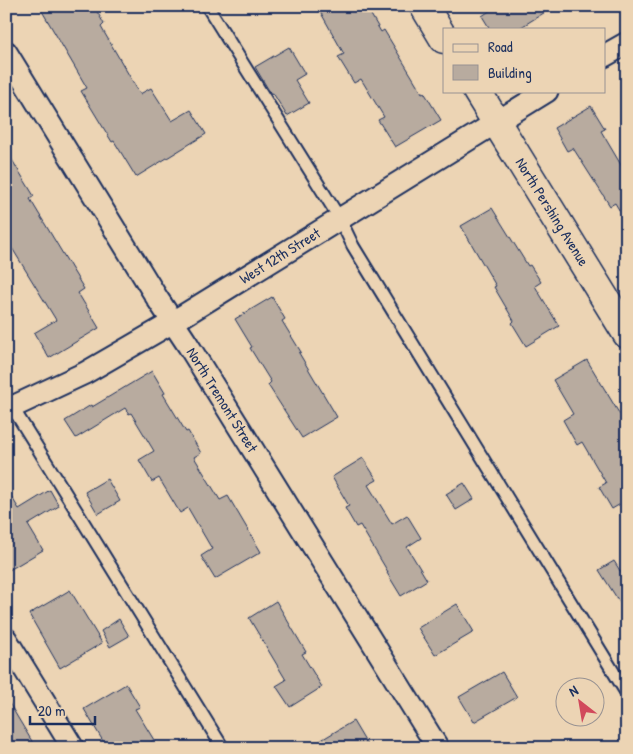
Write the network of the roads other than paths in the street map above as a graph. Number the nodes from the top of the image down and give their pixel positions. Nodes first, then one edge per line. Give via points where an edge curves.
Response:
1 (207, 6) edge
2 (424, 6) edge
3 (443, 36) edge
4 (627, 42) edge
5 (6, 52) edge
6 (606, 55) edge
7 (478, 92) edge
8 (545, 92) edge
9 (496, 122) junction
10 (340, 219) junction
11 (173, 322) junction
12 (627, 334) edge
13 (8, 405) edge
14 (6, 639) edge
15 (627, 694) edge
16 (73, 748) edge
17 (223, 748) edge
18 (438, 748) edge

1 - 10 lane
2 - 3 street
4 - 6 street
5 - 11 street, North Tremont Street
7 - 9 street, North Pershing Avenue
8 - 9 street, West 12th Street
9 - 10 street, West 12th Street
9 - 12 street, North Pershing Avenue
10 - 11 street, West 12th Street
10 - 15 lane via 353,246
11 - 13 street, West 12th Street via 85,374
11 - 18 street, North Tremont Street
13 - 17 lane
14 - 16 street

